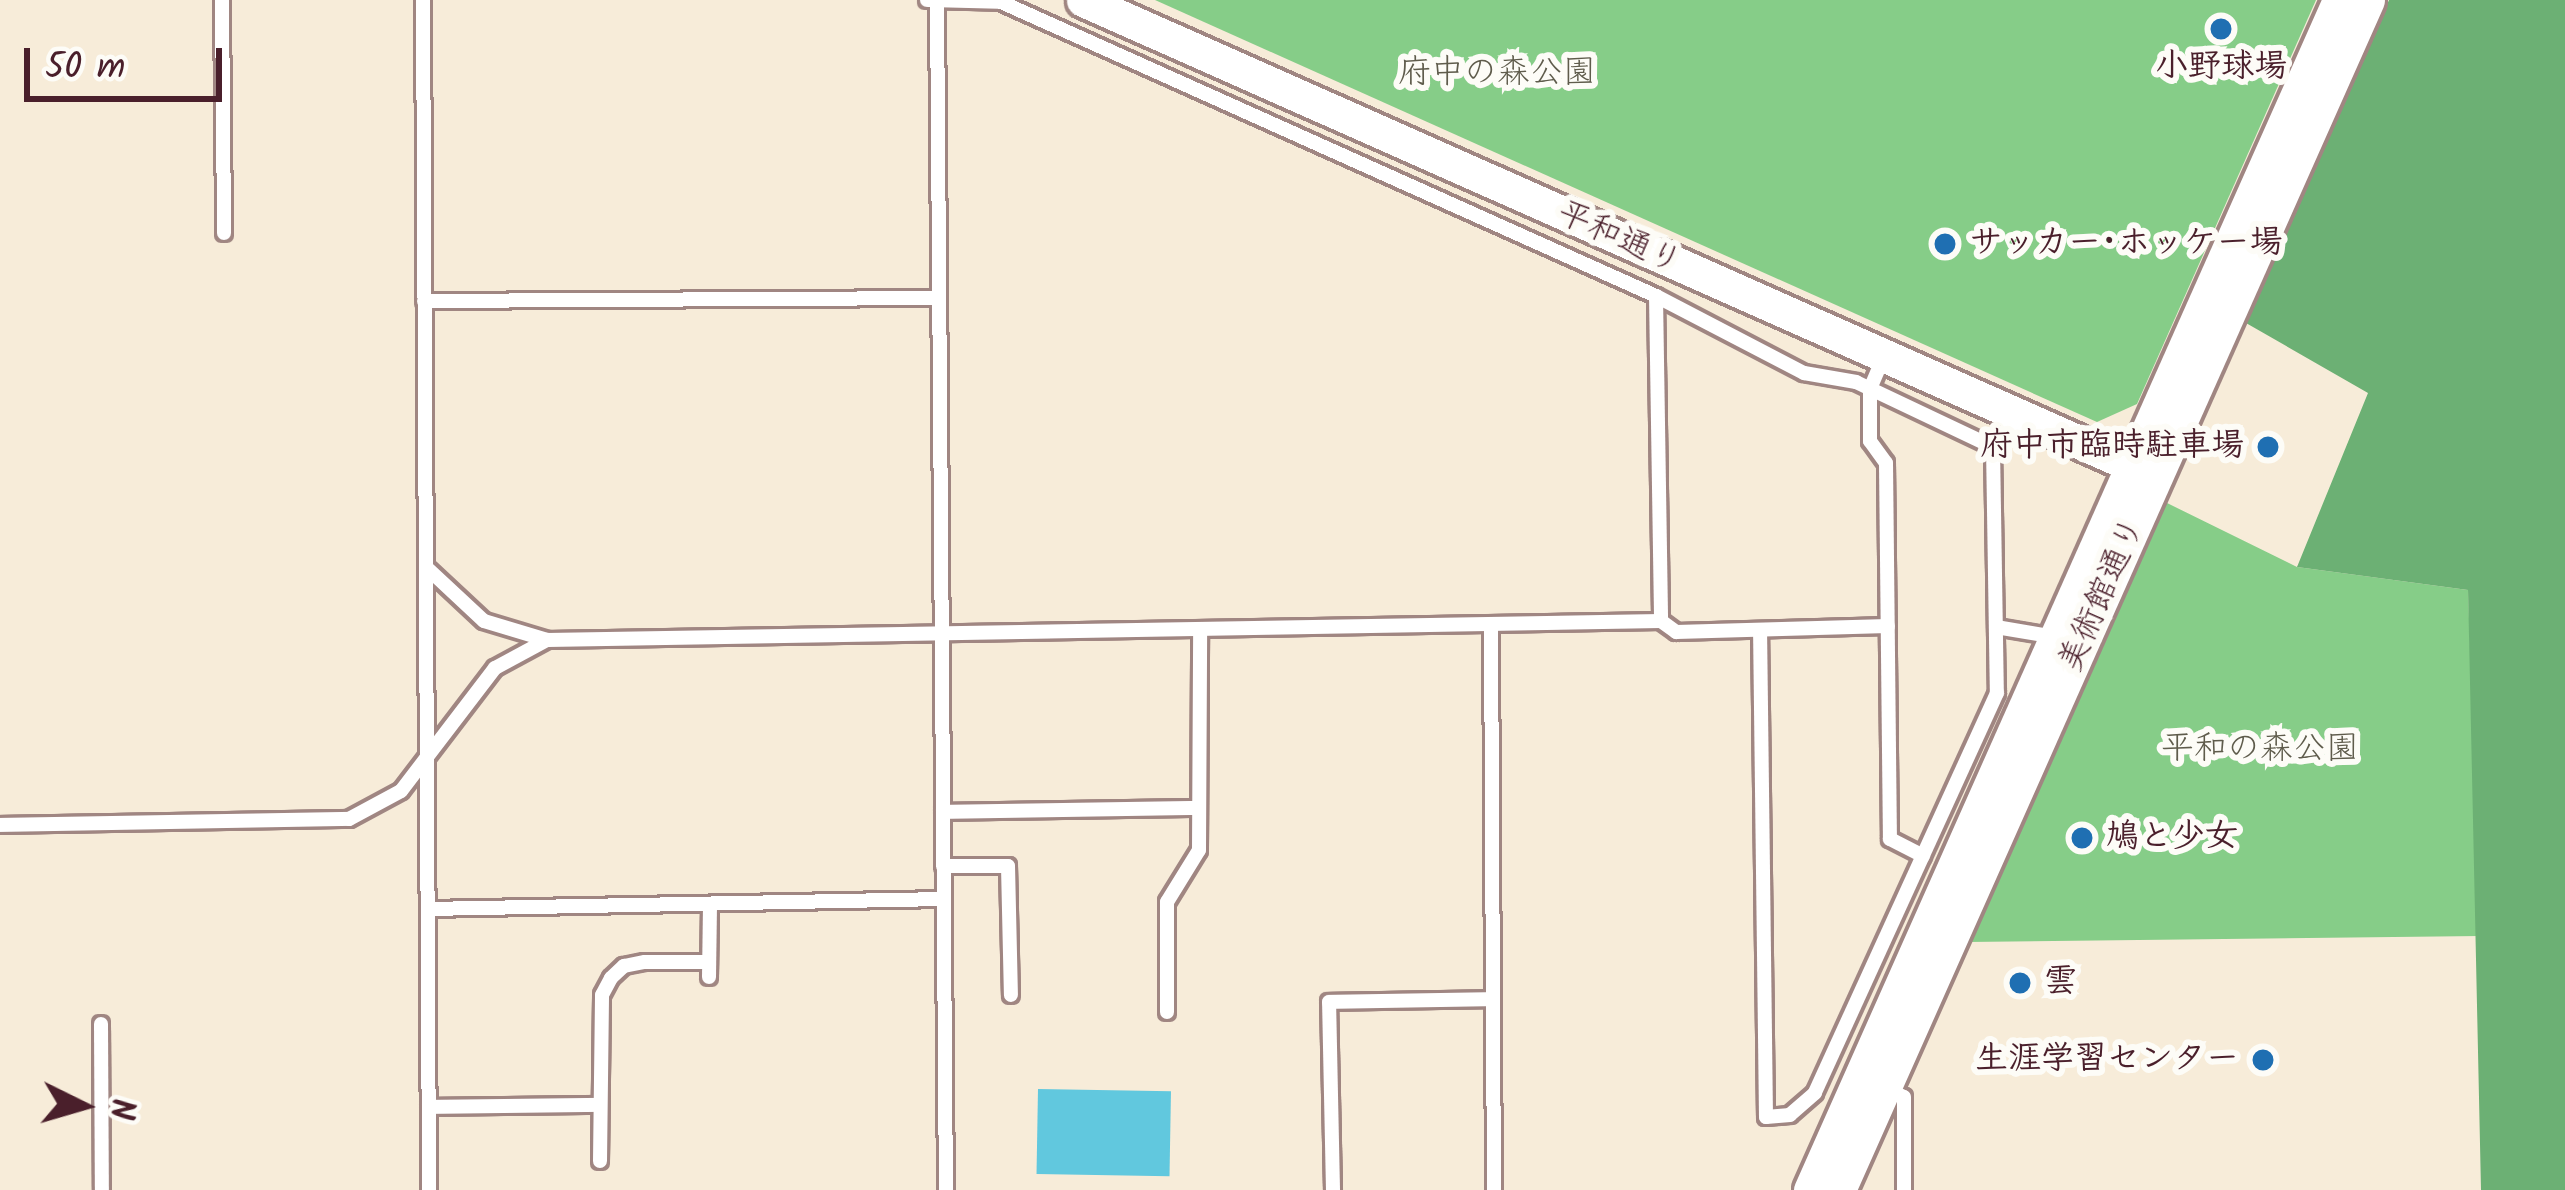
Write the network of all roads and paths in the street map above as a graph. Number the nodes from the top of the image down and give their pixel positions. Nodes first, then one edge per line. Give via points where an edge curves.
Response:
1 (222, 0) edge
2 (423, 0) edge
3 (1083, 0) edge
4 (2339, 0) edge
5 (2368, 0) edge
6 (934, 1) edge
7 (224, 233) dead end
8 (1656, 296) junction
9 (939, 298) junction
10 (424, 301) junction
11 (1884, 356) junction
12 (1870, 389) junction
13 (2144, 471) junction
14 (426, 567) junction
15 (1661, 621) junction
16 (1491, 624) junction
17 (1888, 626) junction
18 (1996, 628) junction
19 (1200, 629) junction
20 (1760, 630) junction
21 (942, 633) junction
22 (2056, 637) junction
23 (547, 640) junction
24 (427, 755) junction
25 (1999, 796) junction
26 (1199, 808) junction
27 (944, 812) junction
28 (0, 825) edge
29 (1923, 856) junction
30 (944, 866) junction
31 (1938, 895) junction
32 (944, 898) junction
33 (710, 904) junction
34 (428, 909) junction
35 (1012, 995) dead end
36 (1493, 999) junction
37 (1167, 1012) dead end
38 (101, 1024) dead end
39 (1884, 1088) junction
40 (600, 1105) junction
41 (429, 1107) junction
42 (600, 1161) dead end
43 (1832, 1186) edge
44 (102, 1190) edge
45 (429, 1190) edge
46 (946, 1190) edge
47 (1333, 1190) edge
48 (1494, 1190) edge
49 (1904, 1190) edge

1 - 7 lane
2 - 10 lane
3 - 11 street, 平和通り
4 - 13 street, 美術館通り
5 - 13 street, 美術館通り
6 - 8 lane via 1001,2
6 - 9 lane
8 - 12 lane via 1804,373
8 - 15 lane
9 - 10 lane
9 - 21 lane
10 - 14 lane
11 - 12 lane
11 - 13 street, 平和通り
12 - 17 lane via 1870,441 1886,463
12 - 18 lane via 1993,447
13 - 22 street, 美術館通り
13 - 25 street, 美術館通り
14 - 23 lane via 484,621
14 - 24 lane
15 - 16 lane
15 - 20 lane via 1676,632
16 - 19 lane
16 - 36 lane
17 - 20 lane
17 - 29 lane via 1890,839
18 - 22 lane
18 - 29 lane via 1997,693
19 - 21 lane
19 - 26 lane
20 - 31 lane via 1766,1117 1790,1115 1815,1093
21 - 23 lane
21 - 27 lane
22 - 25 street, 美術館通り
23 - 24 lane via 495,668
24 - 28 lane via 401,791 349,819
24 - 34 lane
25 - 31 street, 美術館通り
26 - 27 lane
26 - 37 lane via 1199,850 1168,902
27 - 30 lane
29 - 31 lane
30 - 32 lane
30 - 35 lane via 1008,866
31 - 39 street, 美術館通り
31 - 43 street, 美術館通り
32 - 33 lane
32 - 46 lane
33 - 34 lane
33 - 40 lane via 709,970 645,962 611,978 602,995
34 - 41 lane
36 - 47 lane via 1329,1002
36 - 48 lane
38 - 44 lane
39 - 43 street, 美術館通り
39 - 49 lane via 1904,1097
40 - 41 lane
40 - 42 lane
41 - 45 lane

